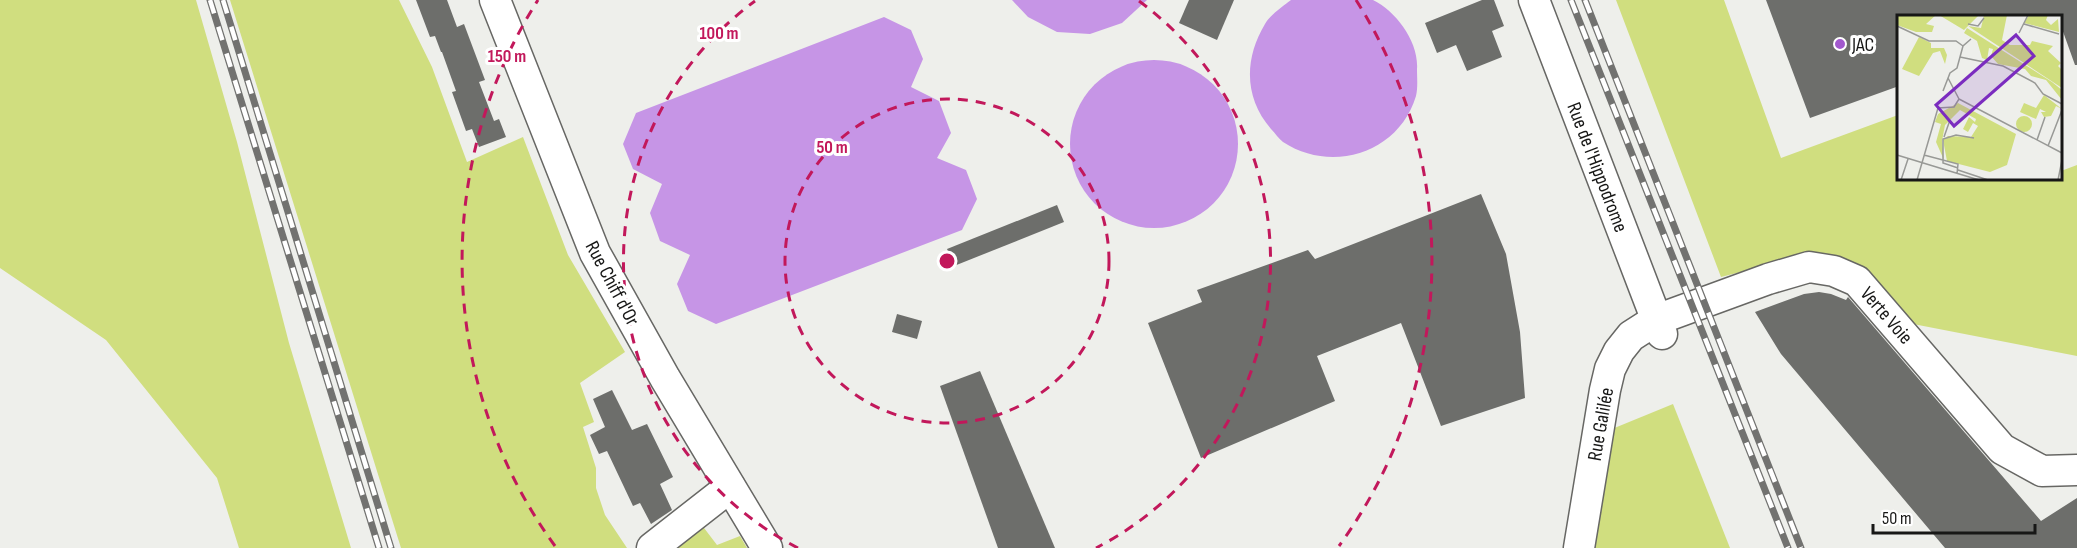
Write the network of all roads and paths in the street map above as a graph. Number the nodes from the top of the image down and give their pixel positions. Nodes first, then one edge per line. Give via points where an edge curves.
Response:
1 (495, 0) edge
2 (1534, 0) edge
3 (1659, 327) junction
4 (2077, 470) edge
5 (730, 487) junction
6 (652, 548) edge
7 (767, 548) edge
8 (1579, 548) edge

1 - 5 street, Rue Chiff d'Or via 594,253
2 - 3 street, Rue de l'Hippodrome
3 - 4 street, Verte Voie via 1768,279 1809,267 1834,272 1857,280 2002,449 2042,471
3 - 8 street, Rue Galilée via 1631,336 1610,369
5 - 6 street
5 - 7 street, Rue Chiff d'Or

